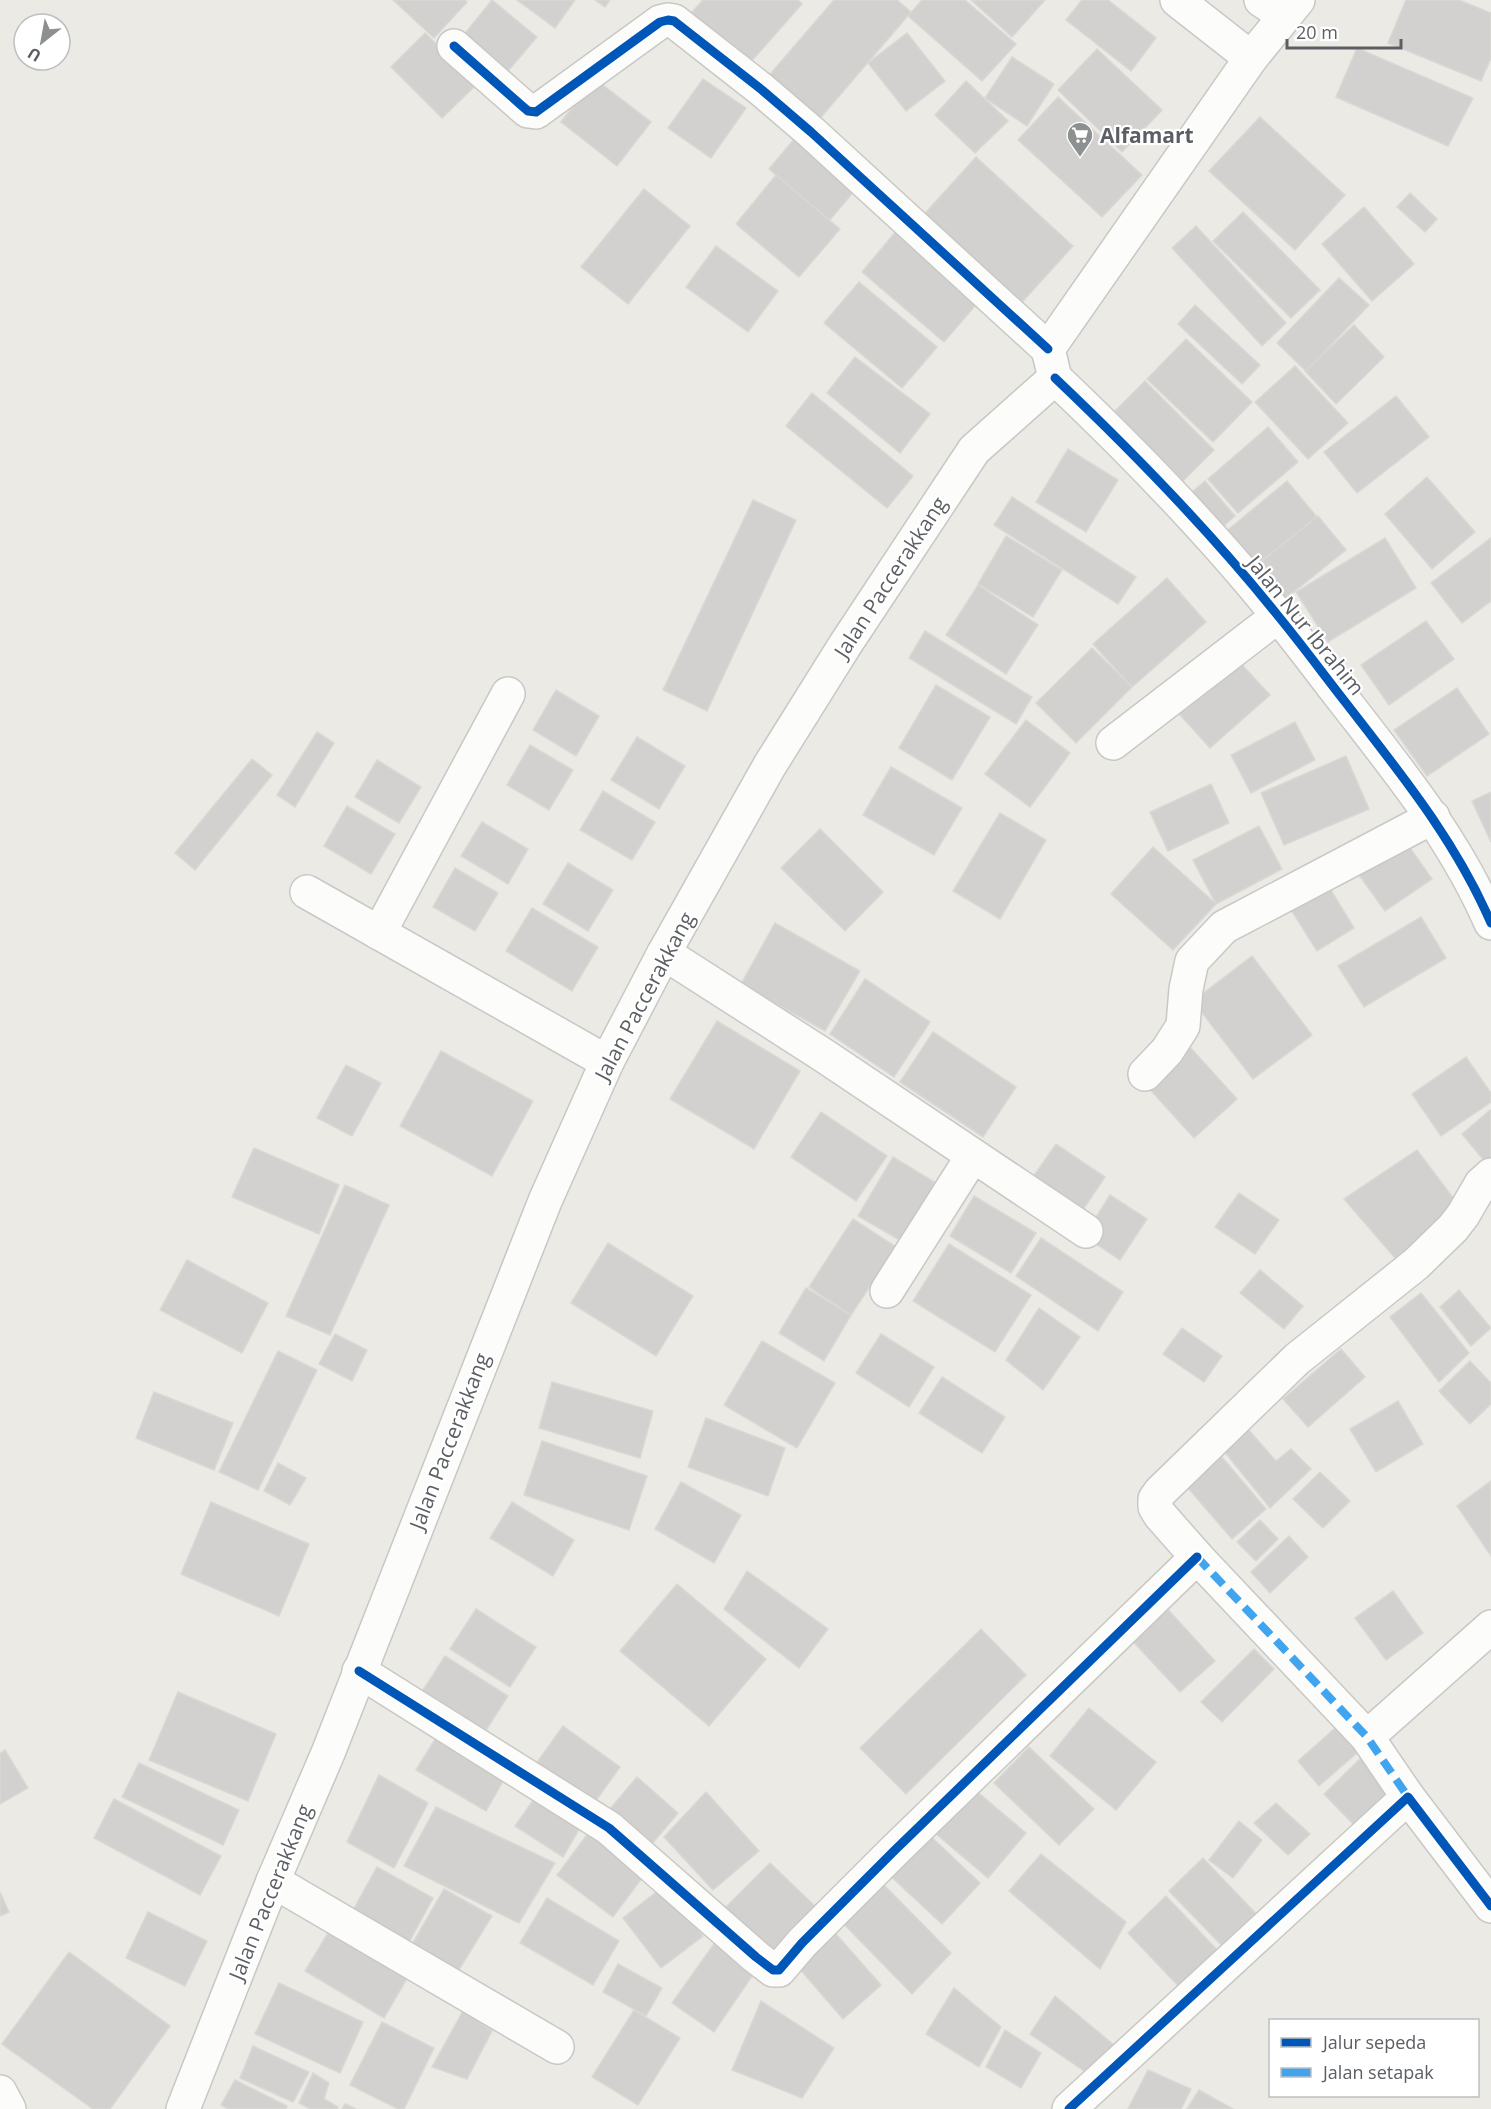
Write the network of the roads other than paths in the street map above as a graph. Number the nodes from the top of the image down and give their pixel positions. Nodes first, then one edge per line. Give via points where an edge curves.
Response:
1 (1177, 0) edge
2 (1281, 5) edge
3 (454, 46) dead end
4 (1251, 58) junction
5 (1052, 363) junction
6 (1278, 616) junction
7 (508, 694) dead end
8 (1113, 742) dead end
9 (1432, 817) junction
10 (307, 892) dead end
11 (1491, 923) edge
12 (379, 933) junction
13 (664, 953) junction
14 (607, 1062) junction
15 (1145, 1074) dead end
16 (972, 1157) junction
17 (1491, 1175) edge
18 (1086, 1231) dead end
19 (887, 1291) dead end
20 (1197, 1557) junction
21 (1491, 1627) edge
22 (359, 1671) junction
23 (1367, 1737) junction
24 (1408, 1797) junction
25 (273, 1881) junction
26 (1491, 1906) edge
27 (557, 2047) dead end
28 (0, 2092) edge
29 (9, 2109) edge
30 (183, 2109) edge
31 (1069, 2109) edge

1 - 4 street
2 - 4 street, Jalan Paccerakkang
3 - 5 street, Jalan Nur Ibrahim via 528,111 536,112 653,26 674,21 811,132
4 - 5 street, Jalan Paccerakkang
5 - 6 street, Jalan Nur Ibrahim
5 - 13 street, Jalan Paccerakkang via 974,450 844,645 770,765
6 - 8 street
6 - 9 street, Jalan Nur Ibrahim
7 - 12 street
9 - 11 street, Jalan Nur Ibrahim via 1466,870
9 - 15 street via 1224,927 1192,961 1183,1026
10 - 12 street
12 - 14 street
13 - 14 street, Jalan Paccerakkang
13 - 16 street
14 - 22 street, Jalan Paccerakkang via 544,1201
16 - 18 street
16 - 19 street
17 - 20 street via 1453,1228 1416,1264 1297,1359 1160,1491 1155,1507
20 - 22 street via 895,1850 779,1970 772,1970 756,1957 609,1828
20 - 23 street
21 - 23 street
22 - 25 street, Jalan Paccerakkang
23 - 24 street
24 - 26 street
24 - 31 street
25 - 27 street
25 - 30 street, Jalan Paccerakkang
28 - 29 street

